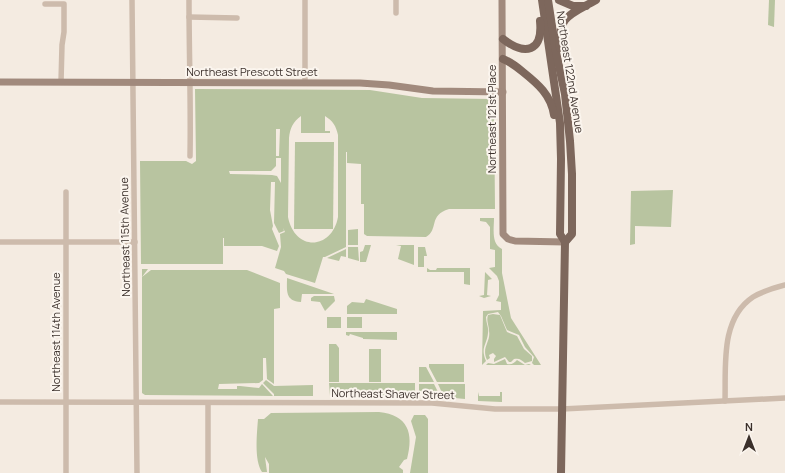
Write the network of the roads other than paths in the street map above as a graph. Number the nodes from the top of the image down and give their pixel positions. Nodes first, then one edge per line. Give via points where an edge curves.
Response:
1 (132, 0) edge
2 (189, 0) edge
3 (305, 0) edge
4 (396, 0) edge
5 (502, 0) edge
6 (559, 0) edge
7 (596, 0) edge
8 (544, 2) edge
9 (45, 4) dead end
10 (586, 6) junction
11 (396, 13) dead end
12 (189, 17) junction
13 (238, 18) dead end
14 (503, 39) junction
15 (503, 59) junction
16 (558, 60) junction
17 (0, 82) edge
18 (61, 82) junction
19 (134, 82) junction
20 (190, 83) junction
21 (305, 83) junction
22 (503, 92) junction
23 (190, 156) dead end
24 (561, 159) junction
25 (66, 192) dead end
26 (0, 242) edge
27 (66, 242) junction
28 (135, 242) junction
29 (565, 242) junction
30 (785, 285) edge
31 (785, 398) edge
32 (725, 400) junction
33 (0, 402) edge
34 (65, 403) junction
35 (137, 403) junction
36 (208, 403) junction
37 (562, 410) junction
38 (66, 473) edge
39 (137, 473) edge
40 (208, 473) edge
41 (561, 473) edge

1 - 19 street, Northeast 115th Avenue
2 - 12 street
3 - 21 street
4 - 11 street
5 - 14 street, Northeast 121st Place
6 - 10 main road via 573,6
7 - 10 main road
8 - 14 main road via 539,19 541,36 536,44 521,49 515,48
8 - 16 main road, Northeast 122nd Avenue
8 - 24 main road, Northeast 122nd Avenue via 558,110
9 - 18 street via 64,4
10 - 16 main road via 570,15 562,24
12 - 13 street
12 - 20 street
14 - 15 street, Northeast 121st Place
15 - 22 street, Northeast 121st Place
15 - 24 main road via 510,61 540,86 549,99
16 - 29 main road, Northeast 122nd Avenue via 568,117 572,174 572,234
17 - 18 street, Northeast Prescott Street
18 - 19 street, Northeast Prescott Street
19 - 20 street, Northeast Prescott Street
19 - 28 street, Northeast 115th Avenue
20 - 21 street, Northeast Prescott Street
20 - 23 street
21 - 22 street, Northeast Prescott Street via 375,83 432,91
22 - 29 street, Northeast 121st Place via 503,231 506,238 515,241
24 - 29 main road, Northeast 122nd Avenue via 560,234
25 - 27 street, Northeast 114th Avenue
26 - 27 street
27 - 28 street
27 - 34 street, Northeast 114th Avenue
28 - 35 street, Northeast 115th Avenue
29 - 37 main road, Northeast 122nd Avenue
30 - 32 street via 749,300 732,322 727,342
31 - 32 street, Northeast Shaver Street
32 - 37 street, Northeast Shaver Street
33 - 34 street, Northeast Shaver Street
34 - 35 street, Northeast Shaver Street
34 - 38 street, Northeast 114th Avenue
35 - 36 street, Northeast Shaver Street
35 - 39 street, Northeast 115th Avenue
36 - 37 street, Northeast Shaver Street via 432,403 495,410
36 - 40 street
37 - 41 main road, Northeast 122nd Avenue

